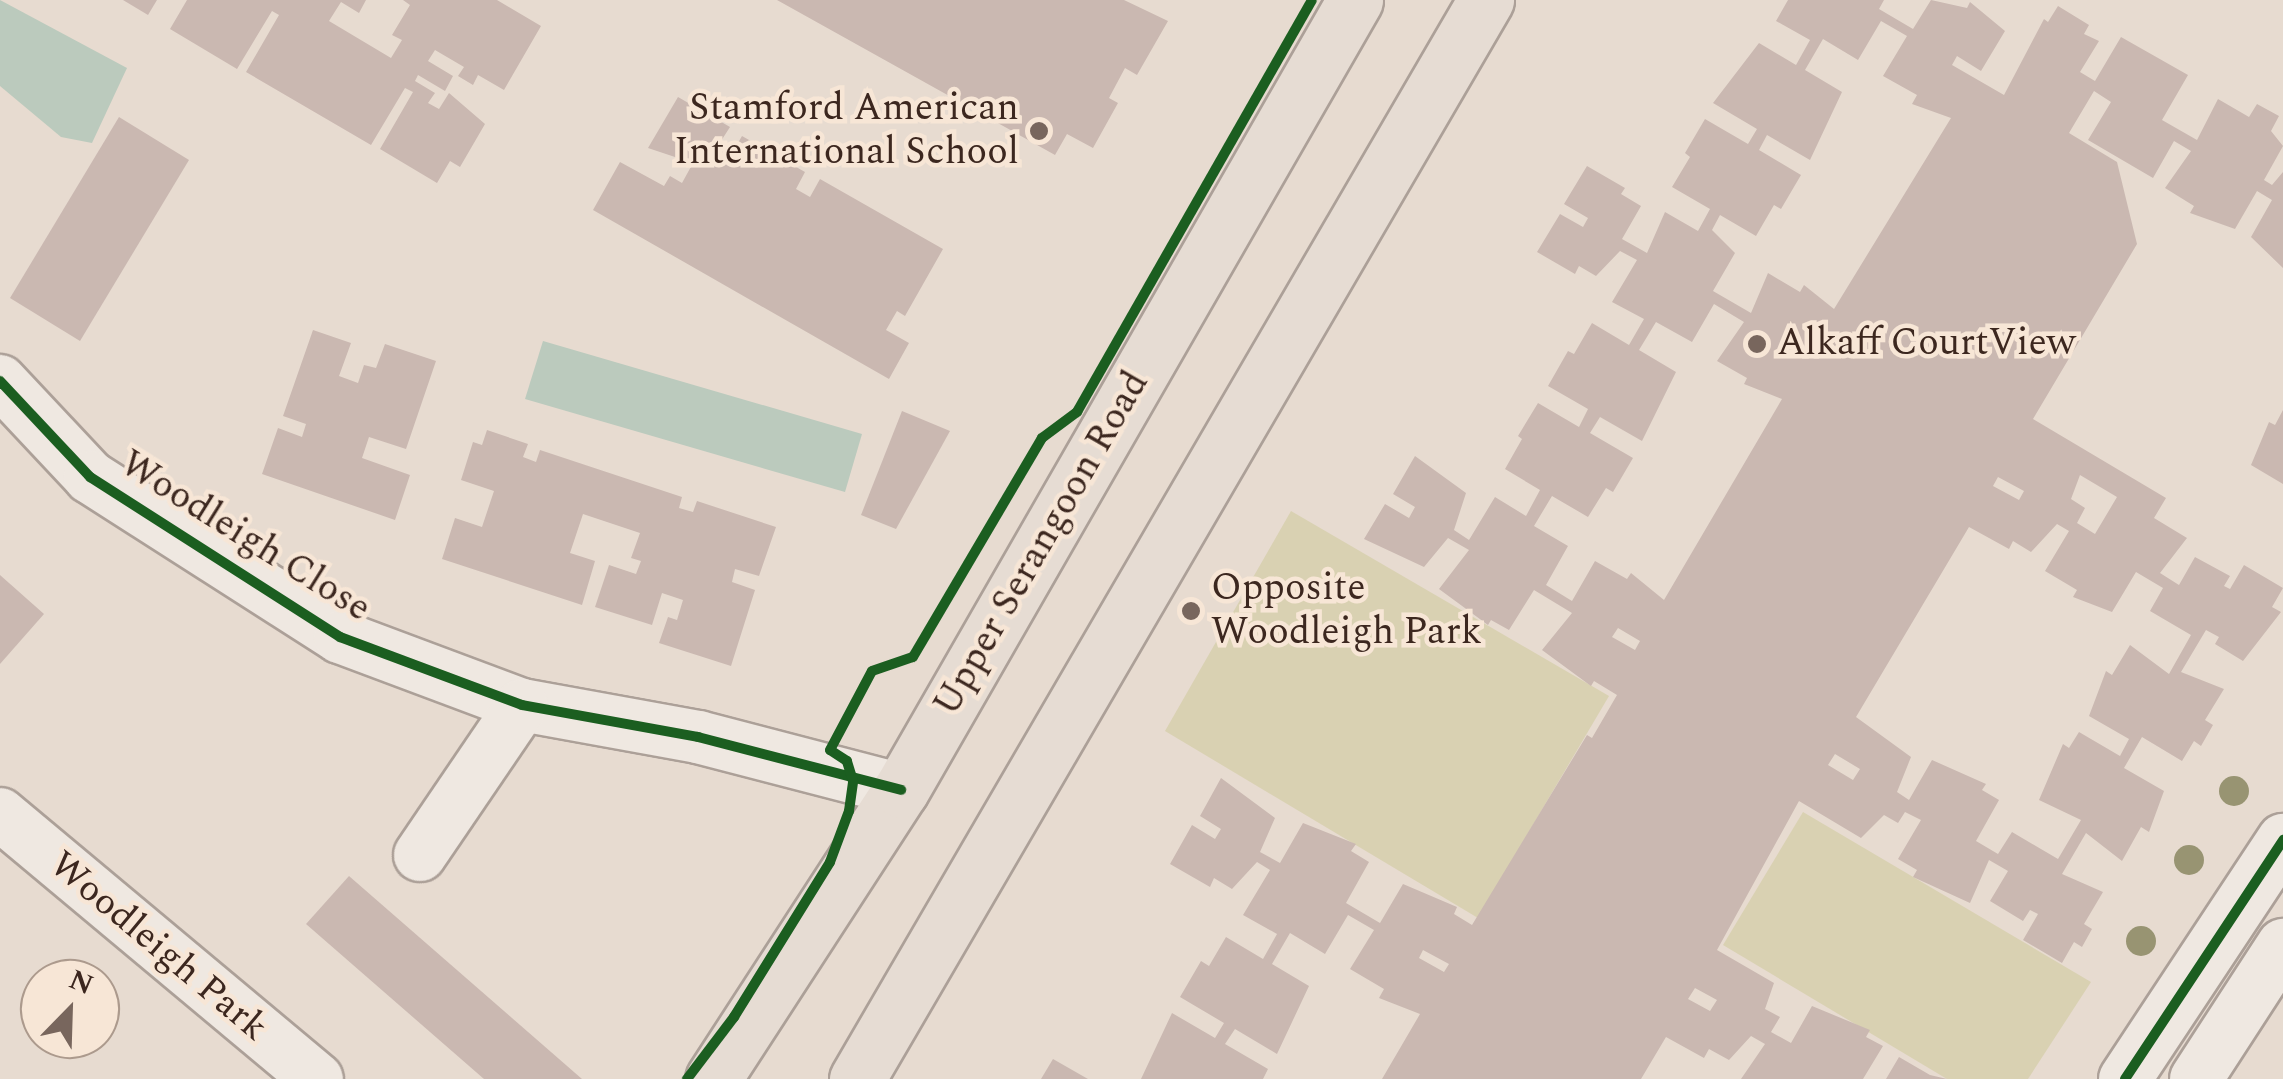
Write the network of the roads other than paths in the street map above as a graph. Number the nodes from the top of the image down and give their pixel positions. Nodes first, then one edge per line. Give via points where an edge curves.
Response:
1 (1354, 0) edge
2 (1486, 0) edge
3 (0, 382) edge
4 (522, 704) junction
5 (901, 790) junction
6 (0, 814) edge
7 (2283, 840) edge
8 (420, 855) dead end
9 (2265, 906) edge
10 (2283, 945) edge
11 (2283, 1018) edge
12 (2227, 1034) junction
13 (316, 1079) edge
14 (713, 1079) edge
15 (857, 1079) edge
16 (2125, 1079) edge
17 (2196, 1079) edge

1 - 5 main road, Upper Serangoon Road
2 - 15 main road
3 - 4 street, Woodleigh Close via 90,476 192,546 340,637
4 - 5 street, Woodleigh Close via 698,738
4 - 8 street
5 - 14 main road, Upper Serangoon Road
6 - 13 street, Woodleigh Park
7 - 9 street
9 - 16 street
10 - 12 street
11 - 12 street
12 - 17 street

